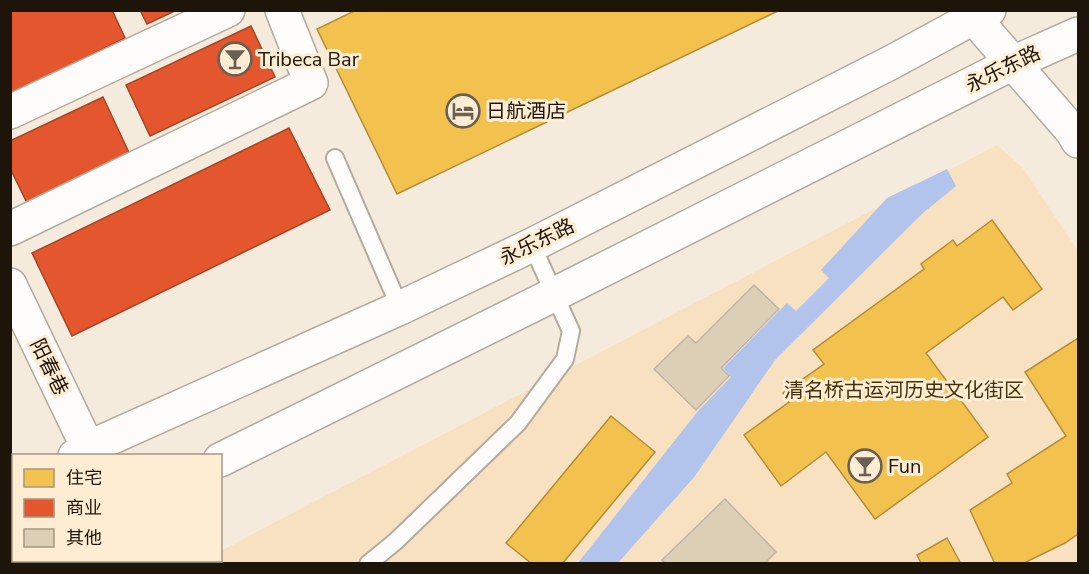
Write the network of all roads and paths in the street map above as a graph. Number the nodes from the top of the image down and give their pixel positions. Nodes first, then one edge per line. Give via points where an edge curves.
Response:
1 (228, 10) edge
2 (282, 10) edge
3 (976, 13) edge
4 (1078, 34) edge
5 (1013, 63) junction
6 (10, 112) edge
7 (1078, 141) edge
8 (335, 158) dead end
9 (10, 229) edge
10 (532, 245) junction
11 (10, 285) edge
12 (555, 294) junction
13 (400, 308) junction
14 (82, 452) edge
15 (222, 459) edge
16 (368, 564) edge

1 - 6 main road
2 - 9 main road via 311,83
3 - 5 main road
3 - 10 main road, 永乐东路 via 892,62
4 - 5 main road, 永乐东路
5 - 7 main road
5 - 12 main road, 永乐东路
8 - 13 lane
10 - 12 lane
10 - 13 main road, 永乐东路
11 - 14 main road, 阳春巷
12 - 15 main road, 永乐东路
12 - 16 lane via 571,331 566,359 518,423
13 - 14 main road, 永乐东路

